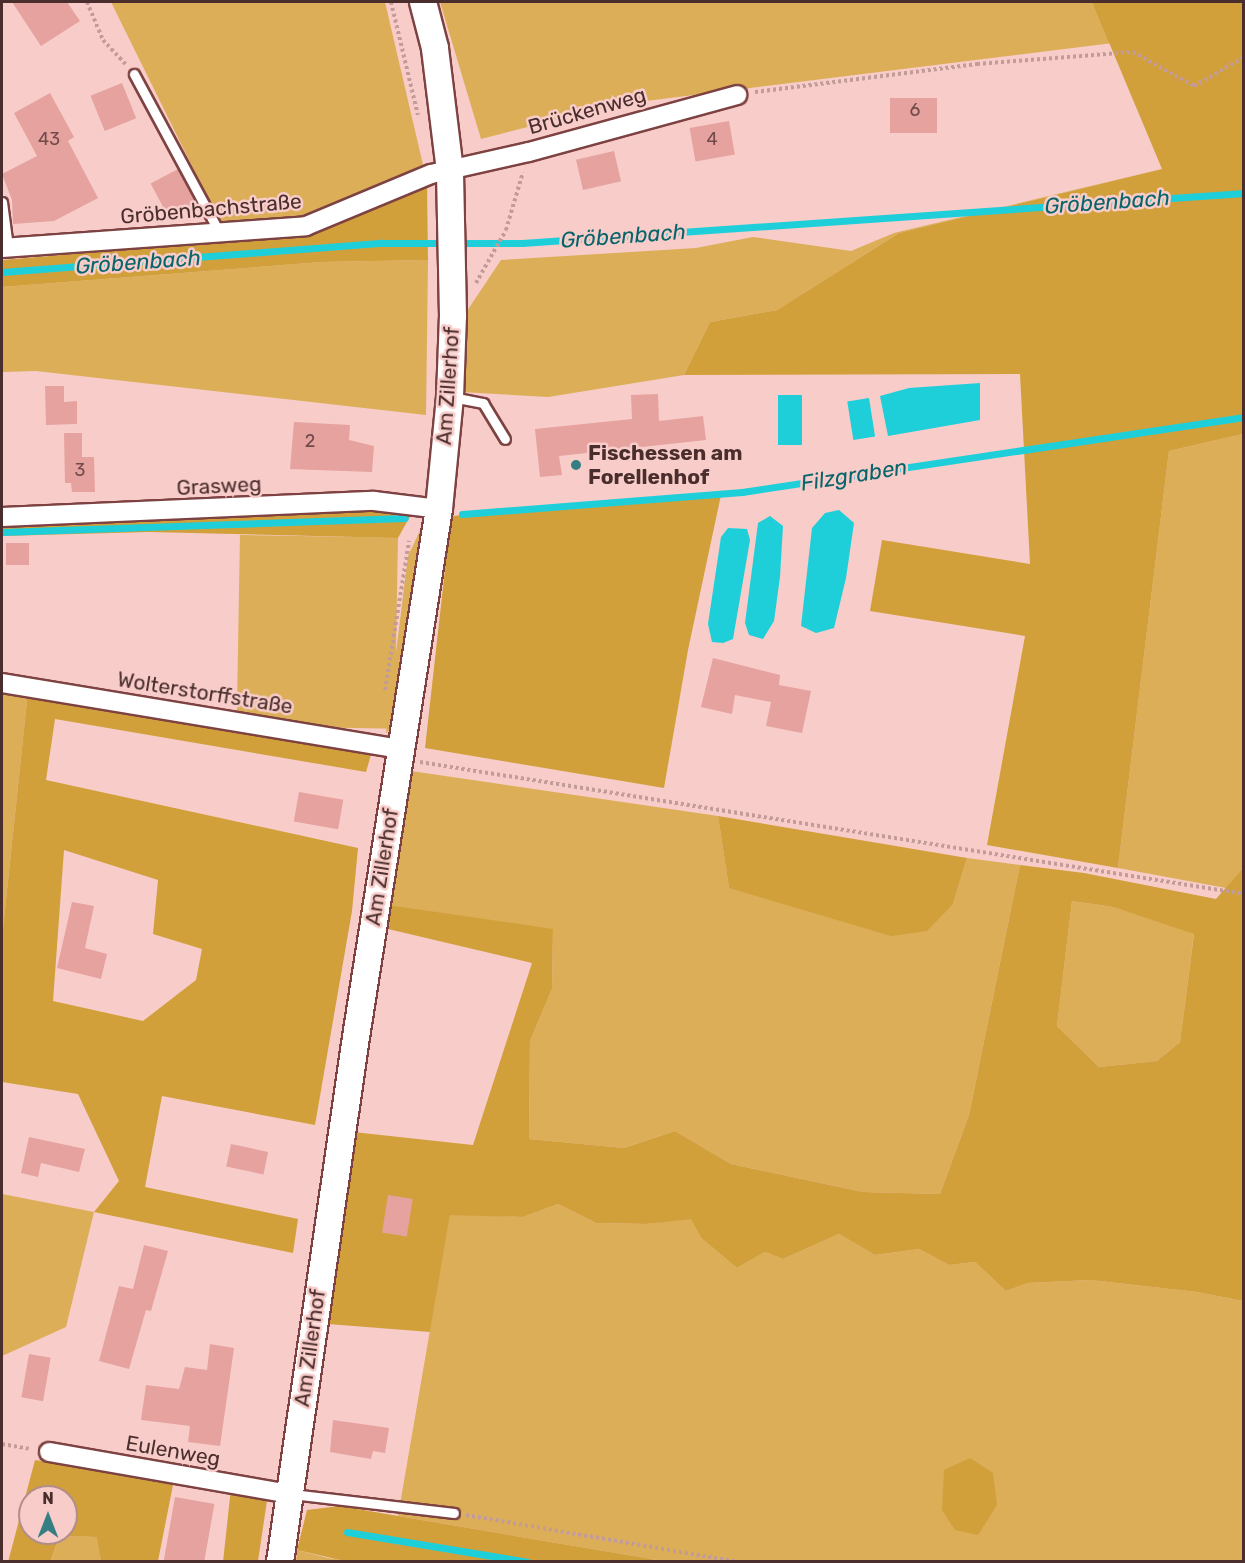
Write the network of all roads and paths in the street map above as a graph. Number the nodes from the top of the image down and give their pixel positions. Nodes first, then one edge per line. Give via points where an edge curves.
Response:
1 (87, 2) edge
2 (391, 2) edge
3 (423, 2) edge
4 (1244, 57) edge
5 (134, 74) joint
6 (737, 95) joint
7 (418, 118) dead end
8 (529, 152) junction
9 (450, 171) junction
10 (2, 202) edge
11 (220, 234) junction
12 (5, 248) edge
13 (492, 259) dead end
14 (450, 397) junction
15 (505, 439) dead end
16 (439, 509) junction
17 (2, 518) edge
18 (2, 683) edge
19 (399, 754) junction
20 (1244, 894) edge
21 (2, 1444) edge
22 (49, 1452) joint
23 (289, 1494) junction
24 (454, 1513) joint
25 (280, 1562) edge
26 (737, 1562) edge

1 - 5 path via 103,40
2 - 7 path
3 - 9 street, Am Zillerhof via 435,48
4 - 6 path via 1194,86 1133,52 977,64
5 - 11 lane
6 - 8 street, Brückenweg
8 - 9 street, Brückenweg
8 - 13 path via 506,230
9 - 11 street, Gröbenbachstraße via 431,174 306,226
9 - 14 street, Am Zillerhof
10 - 12 lane
11 - 12 street, Gröbenbachstraße
14 - 15 lane via 483,403
14 - 16 street, Am Zillerhof
16 - 17 street, Grasweg via 374,501
16 - 19 street, Am Zillerhof
18 - 19 street, Wolterstorffstraße
19 - 20 path via 589,792
19 - 23 street, Am Zillerhof
21 - 22 path
22 - 23 street, Eulenweg
23 - 24 lane
23 - 25 street, Am Zillerhof
24 - 26 path

